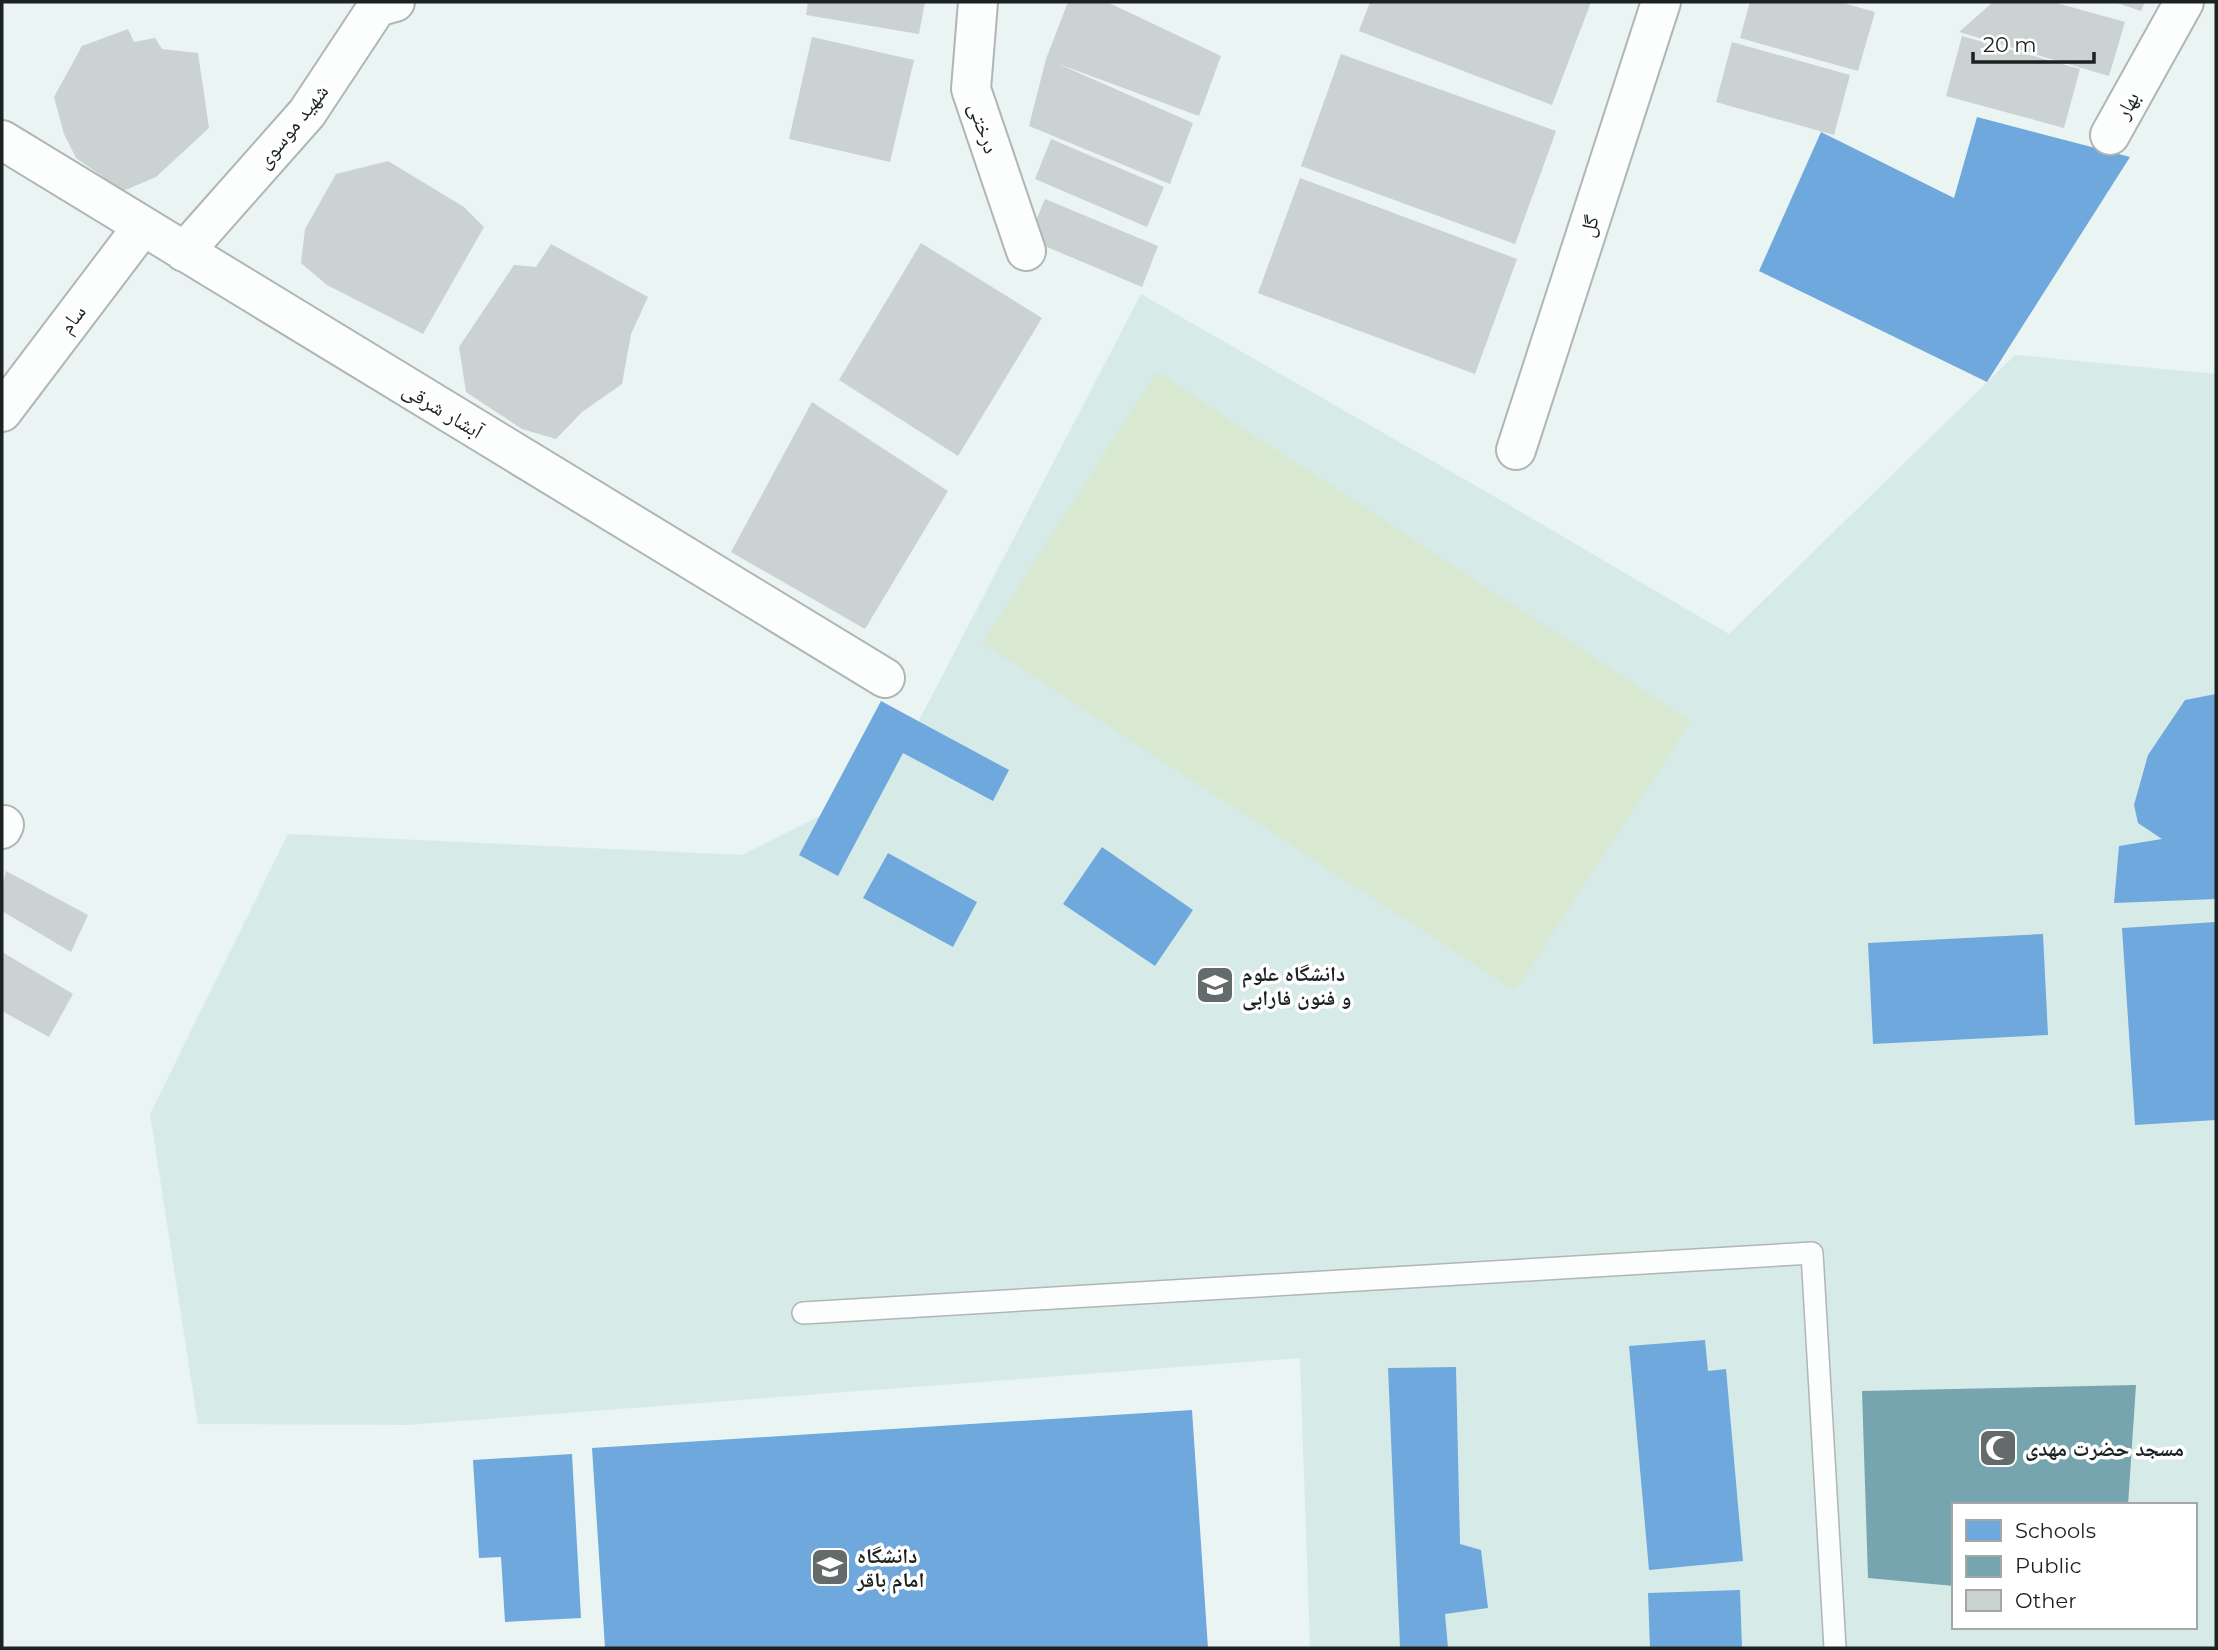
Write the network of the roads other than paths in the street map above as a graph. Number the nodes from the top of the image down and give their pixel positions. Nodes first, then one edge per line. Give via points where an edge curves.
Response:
1 (396, 2) edge
2 (978, 2) edge
3 (1661, 2) edge
4 (2183, 2) edge
5 (2110, 135) dead end
6 (2, 141) edge
7 (143, 226) junction
8 (1026, 251) dead end
9 (184, 252) junction
10 (2, 412) edge
11 (1516, 450) dead end
12 (885, 678) dead end
13 (803, 1313) dead end
14 (1835, 1648) edge

1 - 9 street, شهید موسوی via 377,7 307,113
2 - 8 street, درختی via 971,89
3 - 11 street, گل
4 - 5 street, بهار
6 - 7 street, آبشار شرقی
7 - 9 street, آبشار شرقی
7 - 10 street, سام
9 - 12 street, آبشار شرقی
13 - 14 lane via 1812,1253

